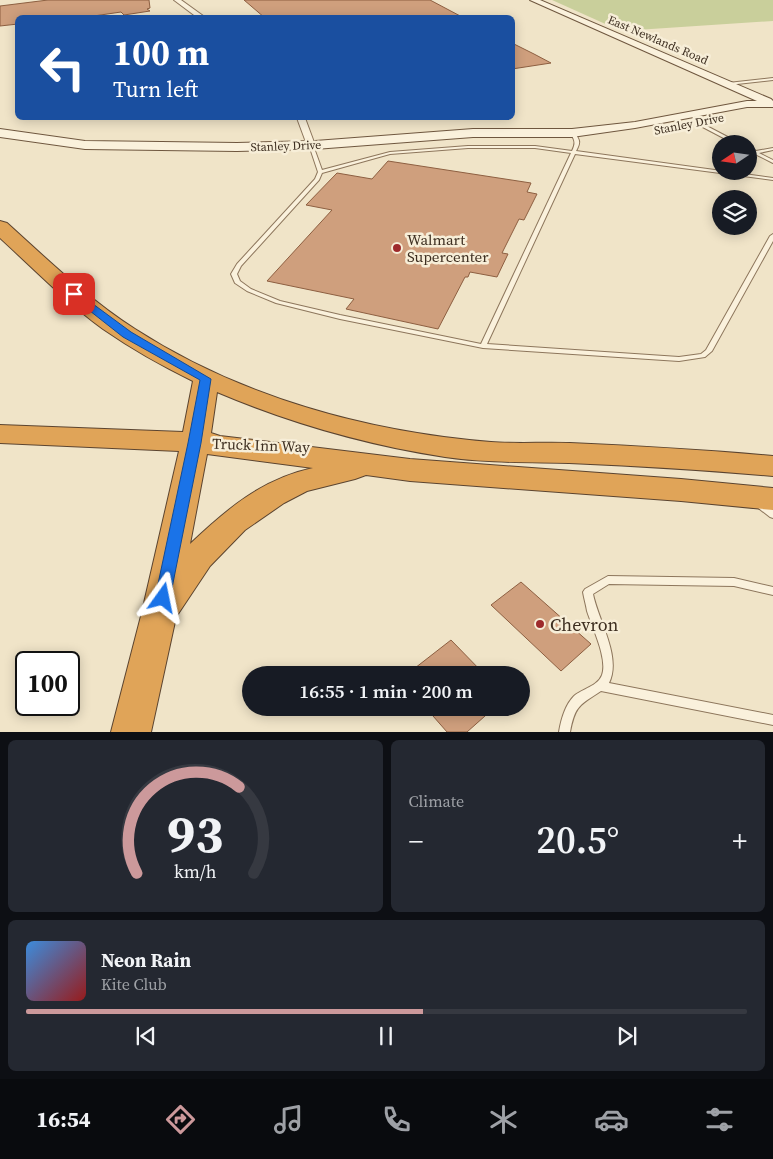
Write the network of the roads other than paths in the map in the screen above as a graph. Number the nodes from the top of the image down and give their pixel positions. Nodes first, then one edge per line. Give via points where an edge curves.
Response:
1 (177, 0) edge
2 (534, 0) edge
3 (199, 15) edge
4 (773, 79) edge
5 (728, 84) junction
6 (773, 104) edge
7 (302, 120) edge
8 (698, 123) junction
9 (0, 132) edge
10 (572, 133) junction
11 (721, 135) edge
12 (311, 145) junction
13 (773, 149) edge
14 (758, 152) edge
15 (573, 153) junction
16 (758, 154) edge
17 (773, 162) edge
18 (320, 172) junction
19 (773, 179) edge
20 (0, 226) edge
21 (773, 236) edge
22 (483, 346) junction
23 (206, 379) junction
24 (0, 434) edge
25 (195, 443) junction
26 (492, 452) junction
27 (773, 466) edge
28 (410, 470) junction
29 (759, 497) edge
30 (773, 515) edge
31 (773, 591) edge
32 (159, 616) junction
33 (601, 686) junction
34 (773, 720) edge
35 (131, 732) edge
36 (564, 732) edge

1 - 3 street
2 - 5 street, East Newlands Road
4 - 5 lane
5 - 6 street, East Newlands Road
6 - 8 street, Stanley Drive via 761,110
6 - 10 street, Stanley Drive via 747,104
7 - 12 street
8 - 10 street, Stanley Drive via 624,135
8 - 11 lane
9 - 12 street, Stanley Drive via 34,140 85,145
10 - 12 street, Stanley Drive via 467,134
10 - 15 lane via 577,145
12 - 18 lane
13 - 14 lane
15 - 18 lane via 500,146 390,153
15 - 19 lane
15 - 22 lane
16 - 17 lane
18 - 22 lane via 239,265 234,274 237,282 278,302
20 - 23 highway via 102,317 156,353
21 - 22 lane via 710,351 703,356 671,358
23 - 25 highway
23 - 26 highway via 336,424 403,439
24 - 25 highway, Truck Inn Way
25 - 26 highway, Truck Inn Way
25 - 28 highway
25 - 32 highway
26 - 27 highway via 638,456
28 - 29 highway
28 - 32 highway via 350,469 299,482 273,495 234,521 198,557
29 - 30 lane
31 - 33 lane via 734,582 608,580 588,592 589,604 604,638 609,671
32 - 35 highway
33 - 34 lane
33 - 36 lane via 576,701

